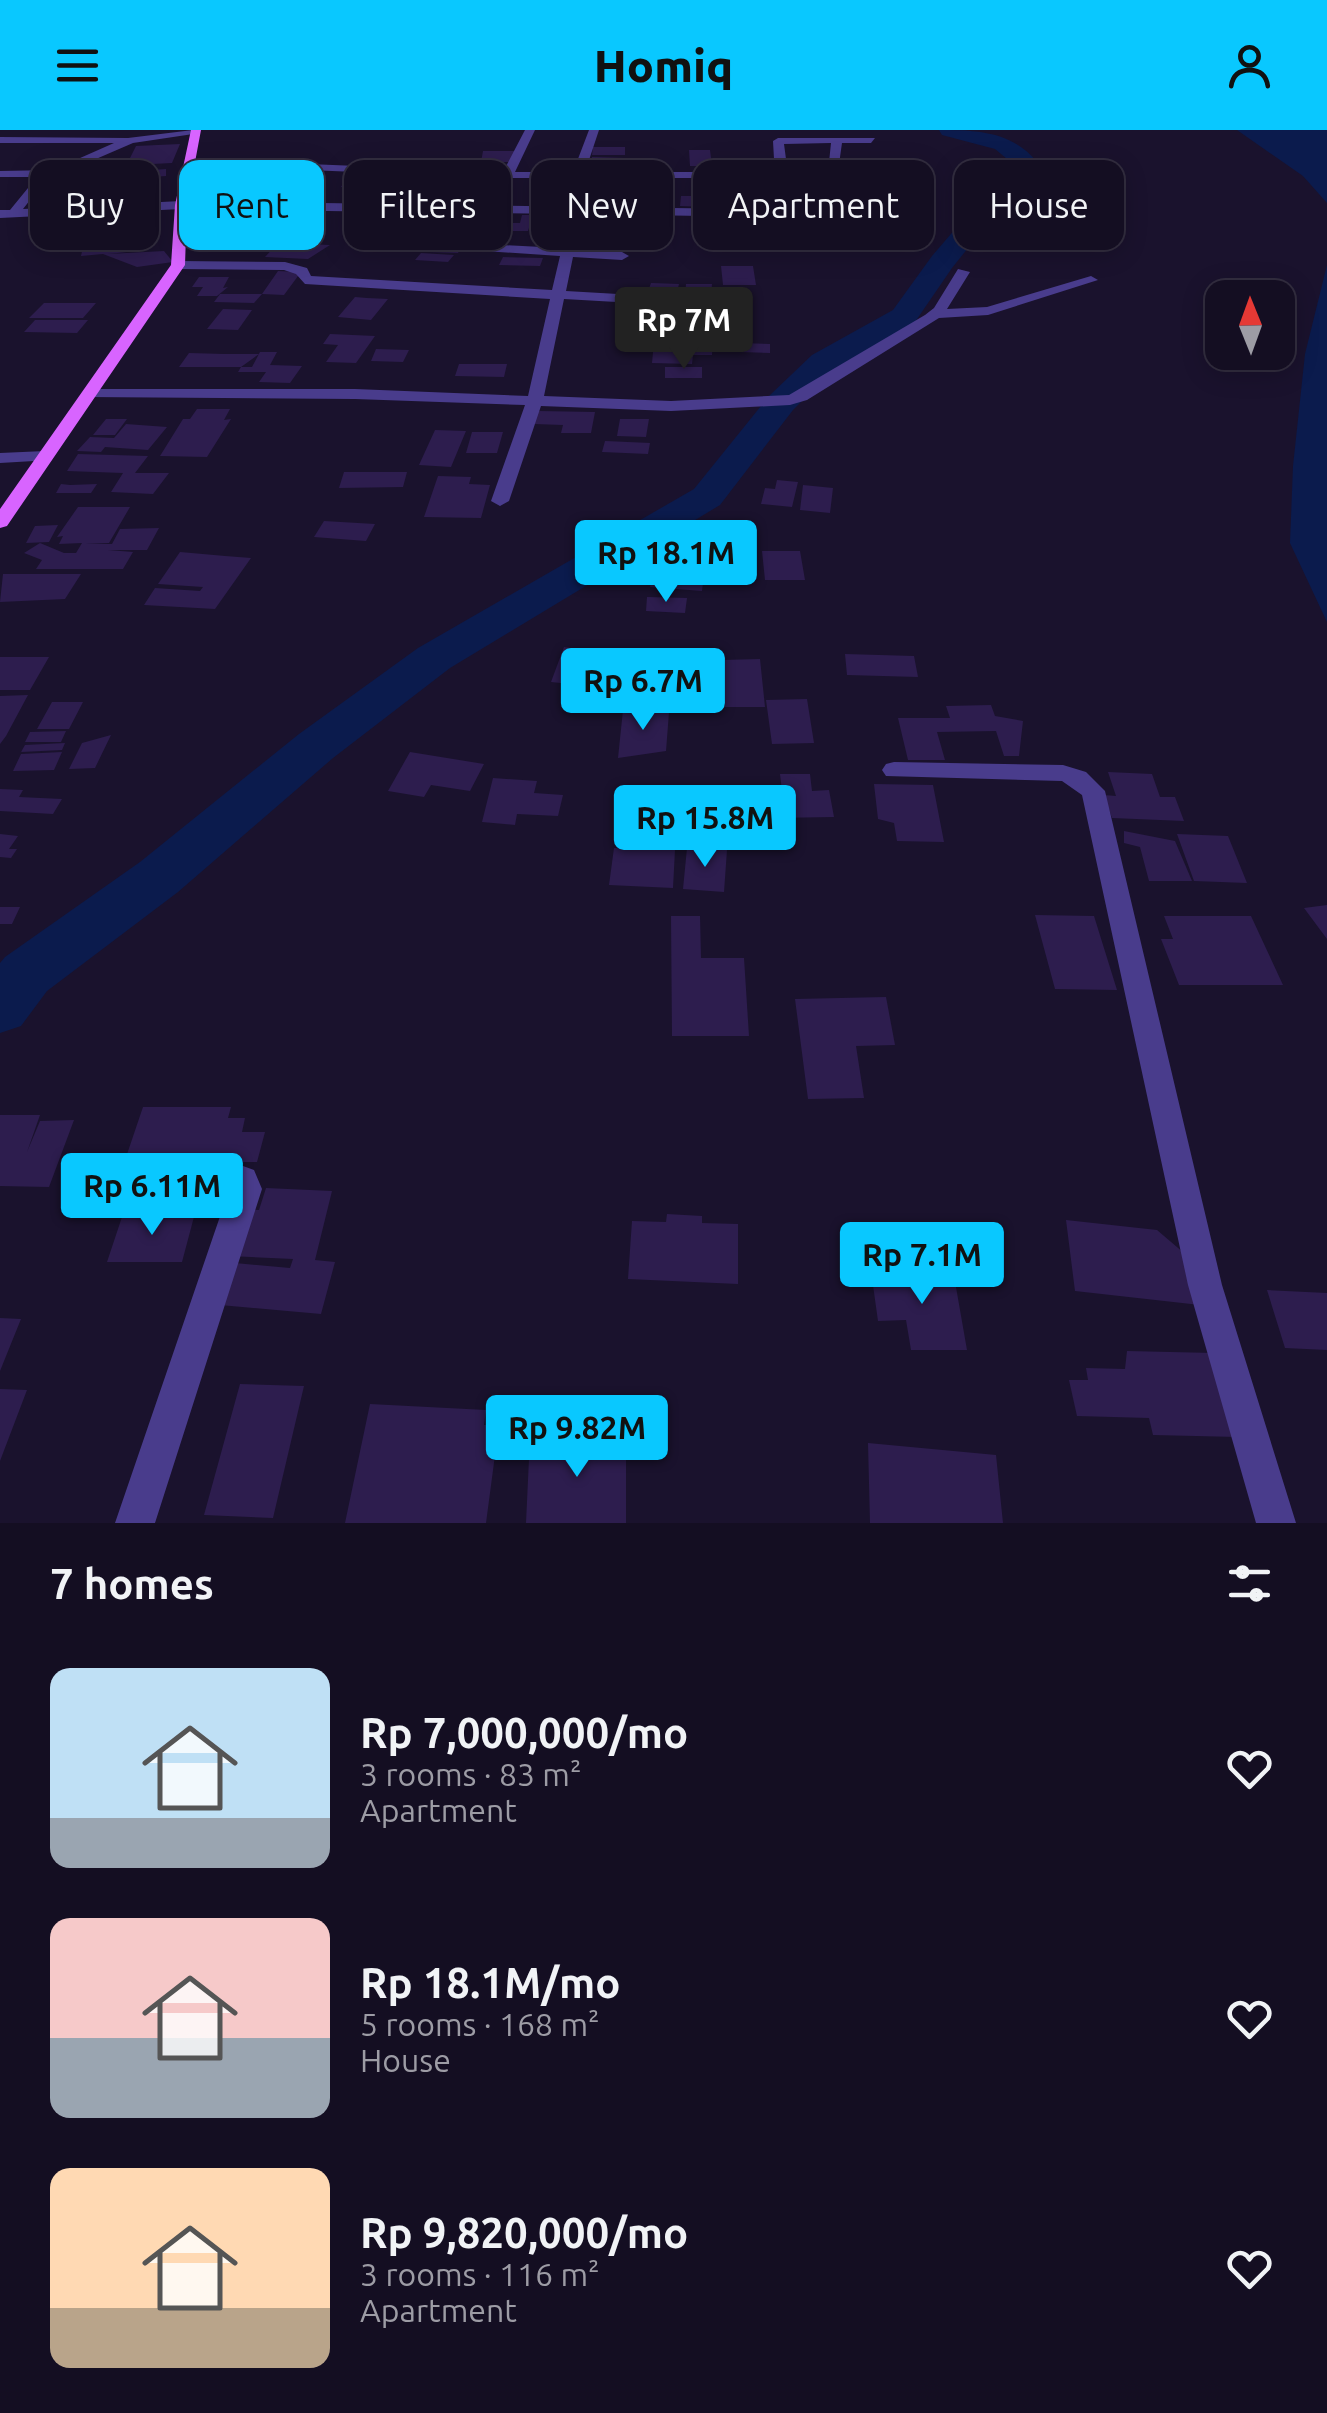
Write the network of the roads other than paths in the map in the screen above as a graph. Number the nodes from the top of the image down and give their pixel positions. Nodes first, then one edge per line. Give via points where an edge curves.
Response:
1 (0, 130) edge
2 (25, 130) edge
3 (62, 130) edge
4 (530, 130) edge
5 (594, 130) edge
6 (195, 132) edge
7 (0, 140) edge
8 (50, 140) junction
9 (131, 140) junction
10 (837, 140) junction
11 (870, 140) dead end
12 (58, 156) dead end
13 (97, 157) junction
14 (780, 158) dead end
15 (90, 160) edge
16 (190, 160) edge
17 (584, 160) edge
18 (835, 160) edge
19 (511, 168) edge
20 (30, 173) edge
21 (0, 174) edge
22 (30, 192) edge
23 (179, 205) edge
24 (7, 214) edge
25 (179, 246) edge
26 (511, 249) edge
27 (566, 250) edge
28 (566, 253) junction
29 (622, 256) dead end
30 (178, 266) junction
31 (962, 272) dead end
32 (1091, 280) dead end
33 (557, 294) junction
34 (739, 305) dead end
35 (935, 314) junction
36 (92, 394) junction
37 (535, 402) junction
38 (45, 456) junction
39 (0, 458) edge
40 (500, 501) dead end
41 (0, 522) edge
42 (894, 770) dead end
43 (194, 1179) dead end
44 (135, 1523) edge
45 (1276, 1523) edge

1 - 2 street
3 - 8 street
4 - 19 street
5 - 17 street
6 - 9 street
6 - 16 main road
7 - 8 street
8 - 9 street
9 - 13 street
10 - 11 street
10 - 14 street via 778,141
10 - 18 street
12 - 13 street
13 - 15 street
20 - 21 street
22 - 24 street
23 - 24 street
25 - 30 main road
26 - 28 street
27 - 28 street
28 - 29 street
28 - 33 street
30 - 33 street via 285,266 302,271 305,280
30 - 36 main road
31 - 35 street
32 - 35 street via 988,311
33 - 34 street
33 - 37 street
35 - 37 street via 801,398 671,406
36 - 37 street
36 - 38 main road
37 - 40 street
38 - 39 street
38 - 41 main road
42 - 45 street via 1063,773 1092,791 1205,1285
43 - 44 street via 243,1180 246,1189

